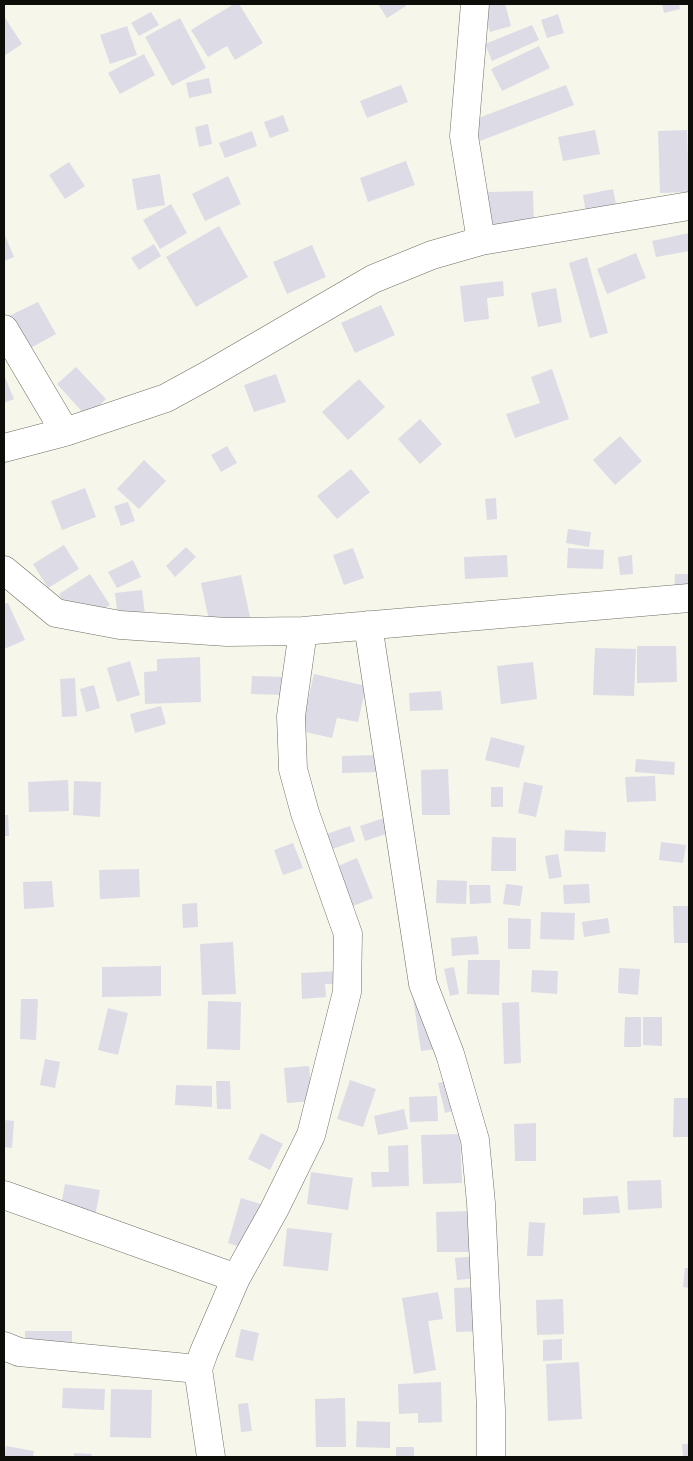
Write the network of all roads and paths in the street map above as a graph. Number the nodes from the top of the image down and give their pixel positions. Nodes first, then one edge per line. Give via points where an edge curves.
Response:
1 (475, 4) edge
2 (689, 206) edge
3 (481, 242) junction
4 (4, 329) edge
5 (65, 432) junction
6 (4, 448) edge
7 (4, 570) edge
8 (689, 598) edge
9 (368, 625) junction
10 (303, 631) junction
11 (4, 1196) edge
12 (236, 1278) junction
13 (4, 1346) edge
14 (198, 1369) junction
15 (211, 1457) edge
16 (491, 1457) edge

1 - 3 street via 464,136
2 - 3 street
3 - 5 street via 432,255 373,279 166,398
4 - 5 street
5 - 6 street
7 - 10 street via 56,613 120,625 227,632
8 - 9 street
9 - 10 street
9 - 16 street via 422,984 450,1054 475,1140 482,1213
10 - 12 street via 292,716 293,769 305,813 348,934 347,992 311,1136
11 - 12 street
12 - 14 street
13 - 14 street via 19,1352
14 - 15 street

